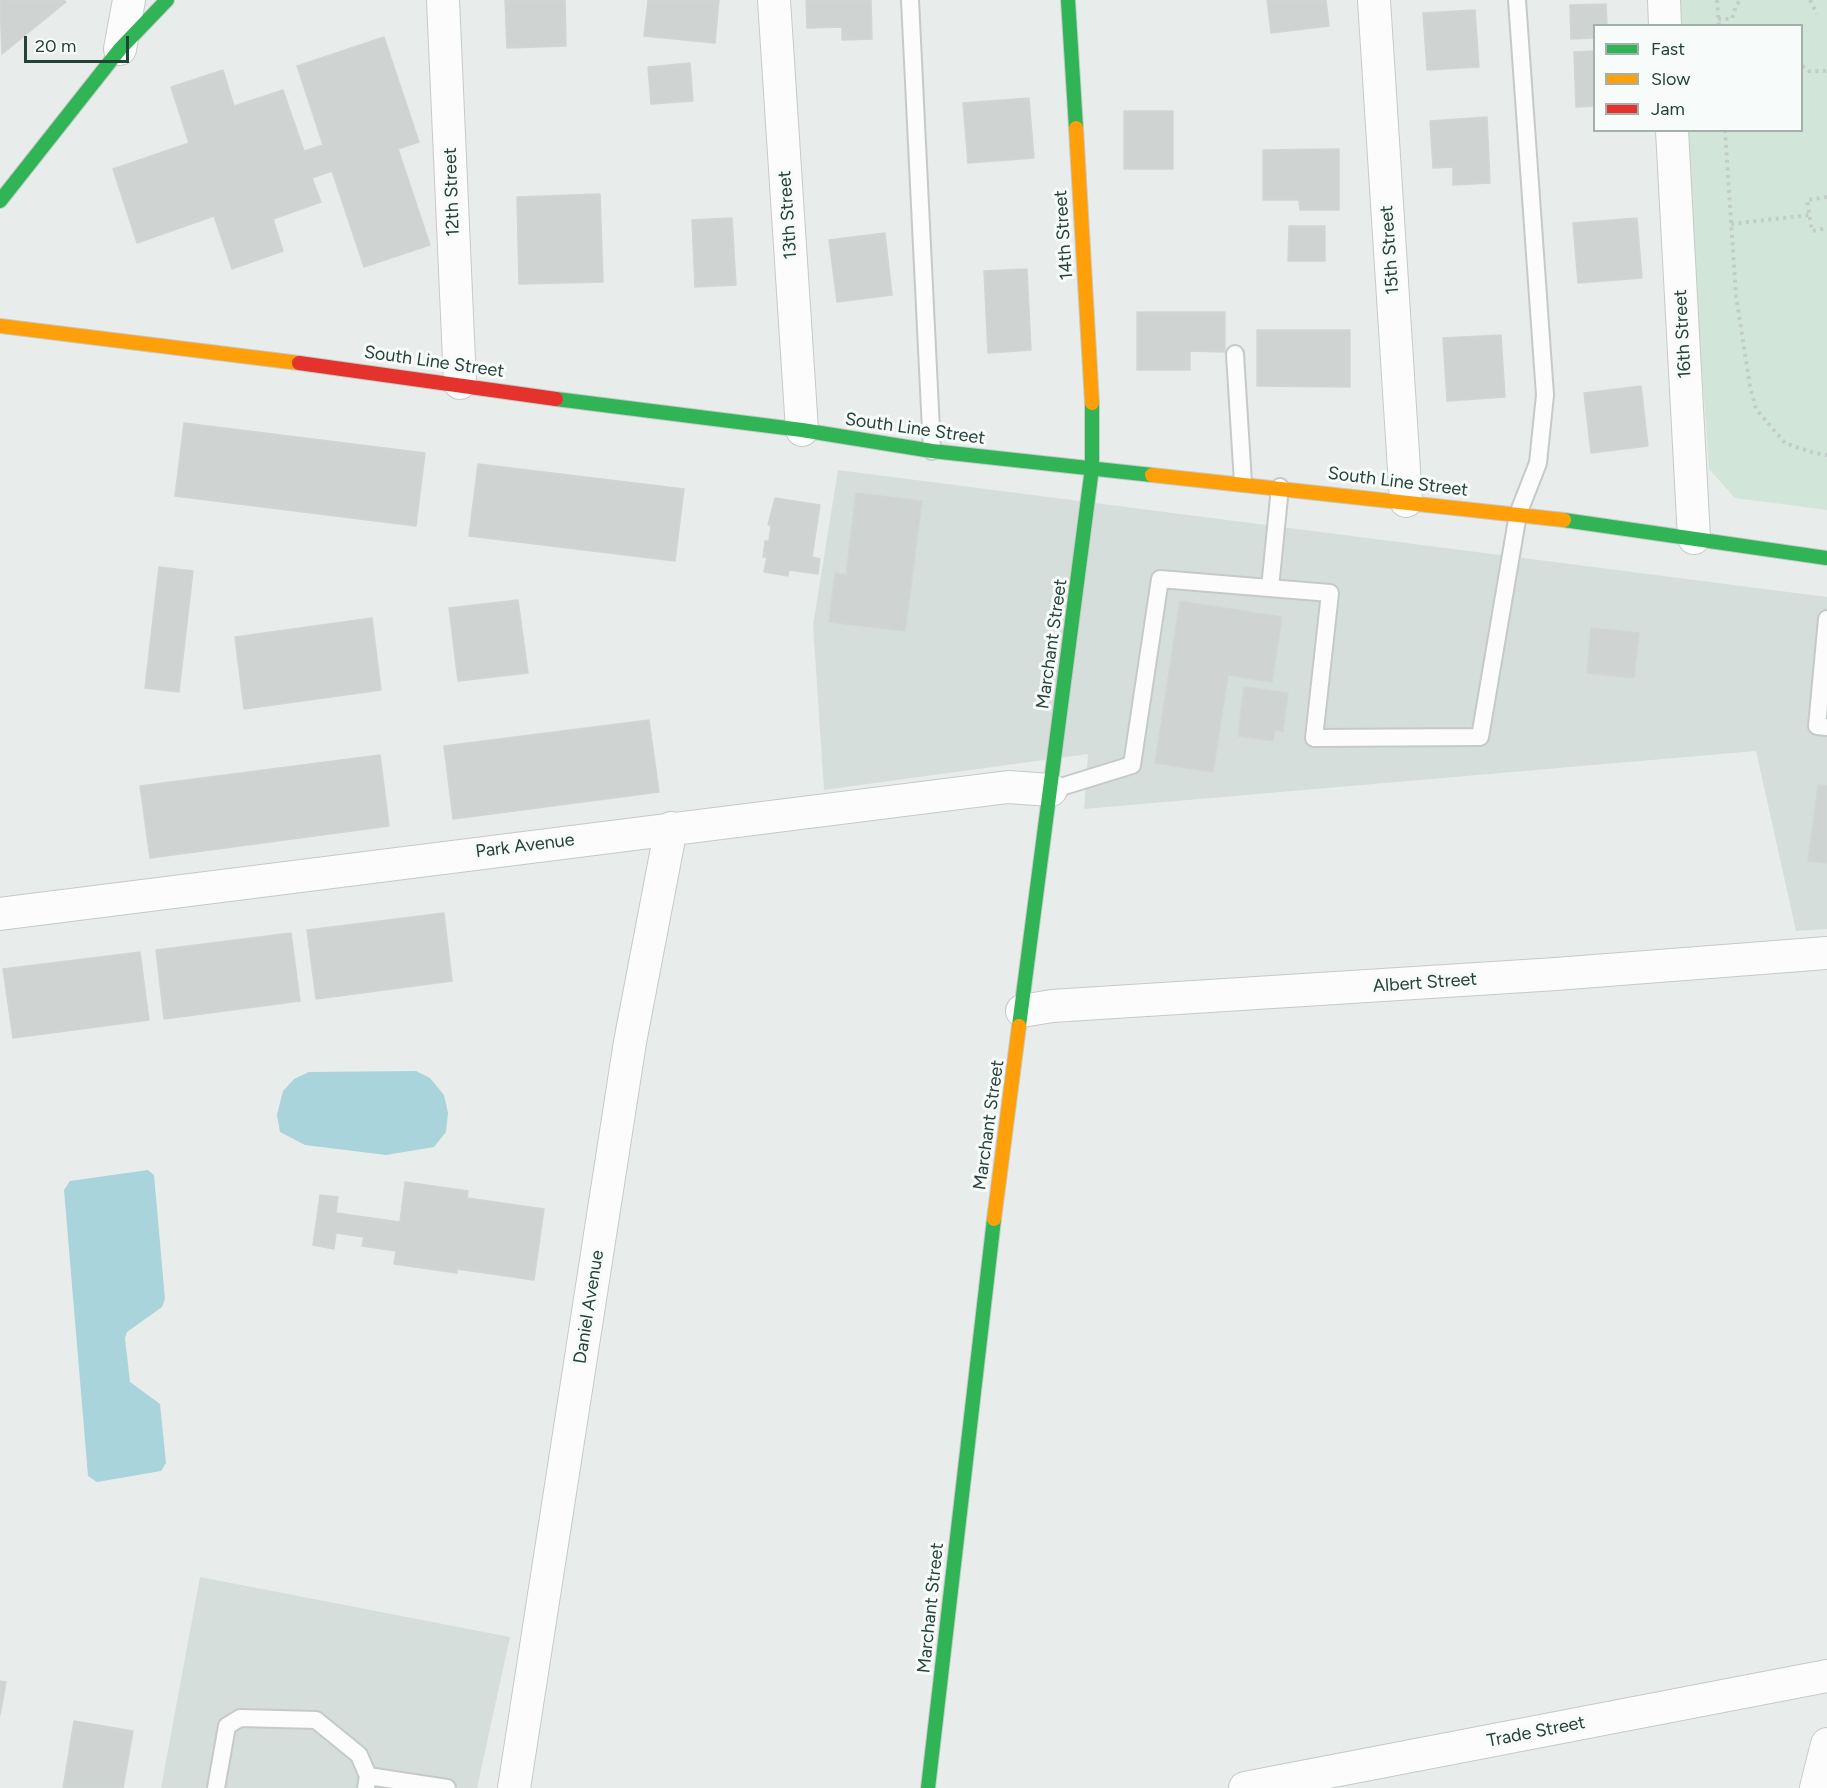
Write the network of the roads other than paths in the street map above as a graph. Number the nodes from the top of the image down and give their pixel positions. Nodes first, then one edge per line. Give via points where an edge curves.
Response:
1 (129, 0) edge
2 (167, 0) edge
3 (443, 0) edge
4 (774, 0) edge
5 (910, 0) edge
6 (1068, 0) edge
7 (1374, 0) edge
8 (1517, 0) edge
9 (1664, 0) edge
10 (1665, 24) edge
11 (120, 49) junction
12 (1672, 132) edge
13 (0, 201) edge
14 (0, 326) edge
15 (1235, 354) dead end
16 (460, 383) junction
17 (801, 430) junction
18 (932, 451) junction
19 (1092, 468) junction
20 (1243, 483) junction
21 (1280, 487) junction
22 (1406, 501) junction
23 (1518, 514) junction
24 (1694, 538) junction
25 (1827, 558) edge
26 (1270, 588) junction
27 (1827, 619) edge
28 (1827, 727) edge
29 (1051, 790) junction
30 (671, 828) junction
31 (0, 914) edge
32 (1827, 953) edge
33 (1022, 1011) junction
34 (1827, 1676) edge
35 (1827, 1744) edge
36 (367, 1782) edge
37 (216, 1788) edge
38 (447, 1788) edge
39 (514, 1788) edge
40 (928, 1788) edge
41 (1245, 1788) edge
42 (1816, 1788) edge

1 - 11 street
2 - 11 street
3 - 16 street, 12th Street
4 - 17 street, 13th Street
5 - 18 lane
6 - 19 street, 14th Street via 1094,429
7 - 22 street, 15th Street
8 - 23 lane via 1545,395 1538,463
9 - 10 street
11 - 13 street
12 - 24 street, 16th Street
14 - 16 street, South Line Street
15 - 20 lane
16 - 17 street, South Line Street via 628,410
17 - 18 street, South Line Street
18 - 19 street, South Line Street
19 - 20 street, South Line Street
19 - 29 street, Marchant Street
20 - 21 street, South Line Street
21 - 22 street, South Line Street
21 - 26 lane
22 - 23 street, South Line Street
23 - 24 street, South Line Street
23 - 26 lane via 1480,737 1314,738 1330,593
24 - 25 street, South Line Street
26 - 29 lane via 1160,579 1132,765
27 - 28 lane via 1817,726
29 - 30 street, Park Avenue via 1008,787
29 - 33 street, Marchant Street
30 - 31 street, Park Avenue
30 - 39 street, Daniel Avenue via 630,1042
32 - 33 street, Albert Street
33 - 40 street, Marchant Street via 982,1311
34 - 41 street, Trade Street
35 - 42 street
36 - 37 lane via 359,1755 316,1720 240,1718 226,1726
36 - 38 lane

